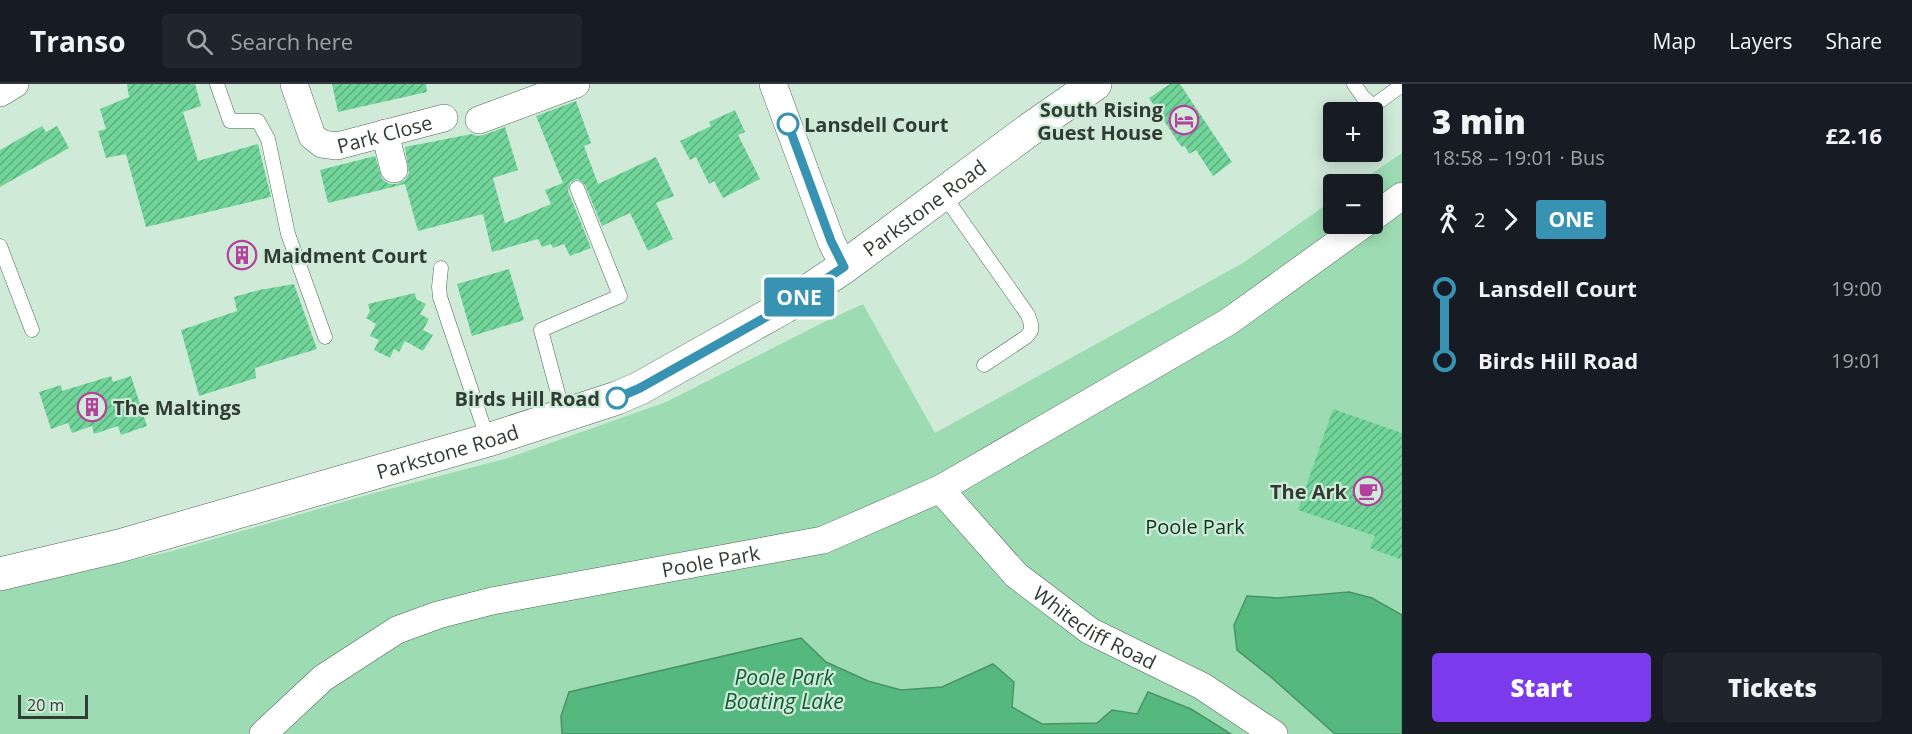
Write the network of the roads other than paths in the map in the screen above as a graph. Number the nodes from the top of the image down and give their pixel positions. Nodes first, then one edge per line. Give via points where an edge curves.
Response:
1 (15, 84) edge
2 (217, 84) edge
3 (294, 84) edge
4 (576, 84) edge
5 (773, 84) edge
6 (1095, 84) edge
7 (1354, 84) edge
8 (1402, 85) edge
9 (0, 93) edge
10 (444, 118) dead end
11 (479, 120) dead end
12 (386, 134) junction
13 (394, 169) dead end
14 (577, 188) dead end
15 (943, 194) junction
16 (1402, 196) edge
17 (1383, 210) edge
18 (1350, 234) edge
19 (0, 246) edge
20 (441, 267) dead end
21 (844, 267) junction
22 (32, 330) dead end
23 (325, 337) dead end
24 (984, 365) dead end
25 (564, 416) junction
26 (488, 440) junction
27 (940, 489) junction
28 (0, 574) edge
29 (262, 734) edge
30 (1274, 734) edge

1 - 9 street
2 - 23 lane via 231,121 258,121 268,139 288,234
3 - 12 street, Park Close via 312,136 322,144 337,146
4 - 11 street
5 - 21 street
6 - 15 main road, Parkstone Road
7 - 8 lane via 1373,106
10 - 12 street, Park Close
12 - 13 street
14 - 25 lane via 621,296 541,330
15 - 21 main road, Parkstone Road
15 - 24 lane via 1031,324 1026,337
16 - 17 street
18 - 27 street, Poole Park via 1228,322
19 - 22 lane
20 - 26 lane via 440,297
21 - 25 main road, Parkstone Road via 784,307 640,388
25 - 26 main road, Parkstone Road
26 - 28 main road, Parkstone Road via 119,546
27 - 29 street, Poole Park via 823,540 492,601 438,615 397,630 323,678
27 - 30 street, Whitecliff Road via 1017,575 1090,632 1202,686

